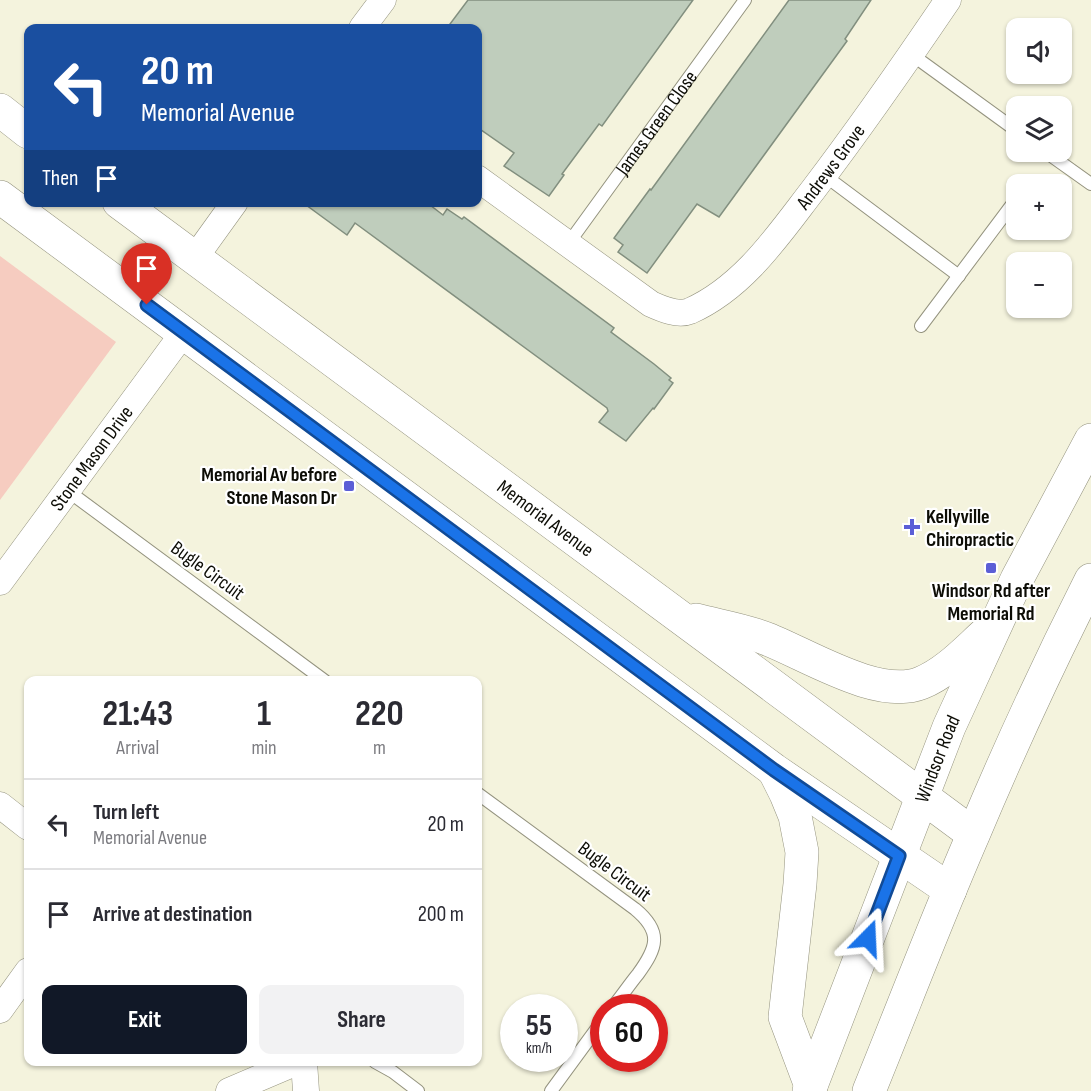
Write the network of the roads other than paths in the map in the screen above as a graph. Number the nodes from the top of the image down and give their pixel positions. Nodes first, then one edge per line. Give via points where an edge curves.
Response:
1 (383, 0) edge
2 (745, 0) edge
3 (948, 0) edge
4 (365, 24) edge
5 (911, 54) junction
6 (0, 110) edge
7 (1006, 123) edge
8 (24, 129) edge
9 (1060, 162) edge
10 (824, 175) junction
11 (482, 182) edge
12 (1091, 184) edge
13 (0, 197) edge
14 (126, 207) edge
15 (231, 207) edge
16 (1006, 213) edge
17 (568, 244) junction
18 (194, 259) junction
19 (959, 276) junction
20 (921, 326) dead end
21 (184, 332) junction
22 (1091, 440) edge
23 (68, 491) junction
24 (1091, 580) edge
25 (0, 582) edge
26 (680, 616) junction
27 (994, 625) junction
28 (318, 676) edge
29 (774, 770) junction
30 (922, 796) junction
31 (482, 797) edge
32 (0, 806) edge
33 (24, 824) edge
34 (973, 834) junction
35 (899, 856) junction
36 (950, 890) junction
37 (24, 977) edge
38 (622, 994) edge
39 (0, 1010) edge
40 (590, 1038) edge
41 (288, 1066) edge
42 (304, 1066) edge
43 (382, 1066) edge
44 (810, 1089) edge
45 (229, 1091) edge
46 (306, 1091) edge
47 (418, 1091) edge
48 (551, 1091) edge
49 (869, 1091) edge

1 - 4 street
2 - 17 lane, James Green Close
3 - 5 street, Andrews Grove
5 - 7 lane
5 - 10 street, Andrews Grove
6 - 8 main road
9 - 12 lane
10 - 17 street, Andrews Grove via 758,259 736,280 688,312 651,304
10 - 19 lane
11 - 17 street
13 - 21 main road
14 - 18 main road, Memorial Avenue
15 - 18 street
16 - 19 lane
18 - 26 main road, Memorial Avenue
19 - 20 lane
21 - 23 street, Stone Mason Drive
21 - 29 main road
22 - 27 main road, Windsor Road
23 - 25 street, Stone Mason Drive
23 - 28 lane, Bugle Circuit
24 - 34 main road
26 - 27 main road via 765,638 879,686 902,688 938,675
26 - 30 main road, Memorial Avenue
27 - 30 main road, Windsor Road
29 - 35 main road
29 - 44 main road via 795,816 802,852 785,1017
30 - 34 main road, Memorial Avenue
30 - 35 main road, Windsor Road
31 - 38 lane, Bugle Circuit via 649,923 655,942 652,953
32 - 33 street
34 - 36 main road
35 - 36 main road
35 - 44 main road, Windsor Road
36 - 49 main road
37 - 39 street
40 - 48 lane
41 - 45 street
42 - 46 street
43 - 47 lane

